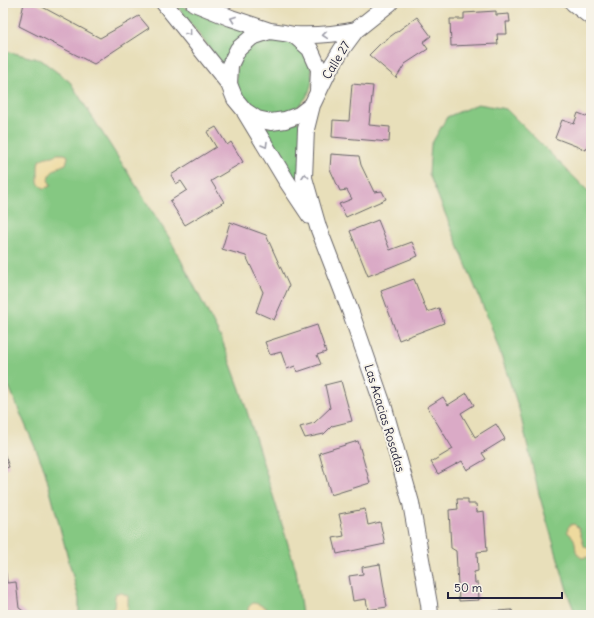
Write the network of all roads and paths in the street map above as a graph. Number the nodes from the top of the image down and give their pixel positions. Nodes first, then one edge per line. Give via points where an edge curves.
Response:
1 (164, 3) edge
2 (194, 3) edge
3 (390, 3) edge
4 (573, 3) edge
5 (591, 17) edge
6 (356, 30) junction
7 (270, 31) junction
8 (294, 35) junction
9 (229, 84) junction
10 (315, 98) junction
11 (245, 111) junction
12 (318, 227) junction
13 (430, 615) edge

1 -> 9 street
7 -> 2 street
3 - 6 street, Calle 27
4 - 5 street
6 -> 8 street, Calle 27 via 314,36
6 - 10 street, Calle 27 via 329,70
7 - 8 street
7 - 9 street via 252,37 238,49 230,65
8 - 10 street via 310,49 319,69
9 - 11 street via 235,99
10 - 11 street via 299,115 285,120 271,122
12 -> 10 street, Las Acacias Rosadas via 304,178 306,130
11 -> 12 street, Las Acacias Rosadas via 286,180
12 - 13 street, Las Acacias Rosadas via 384,408 411,503

